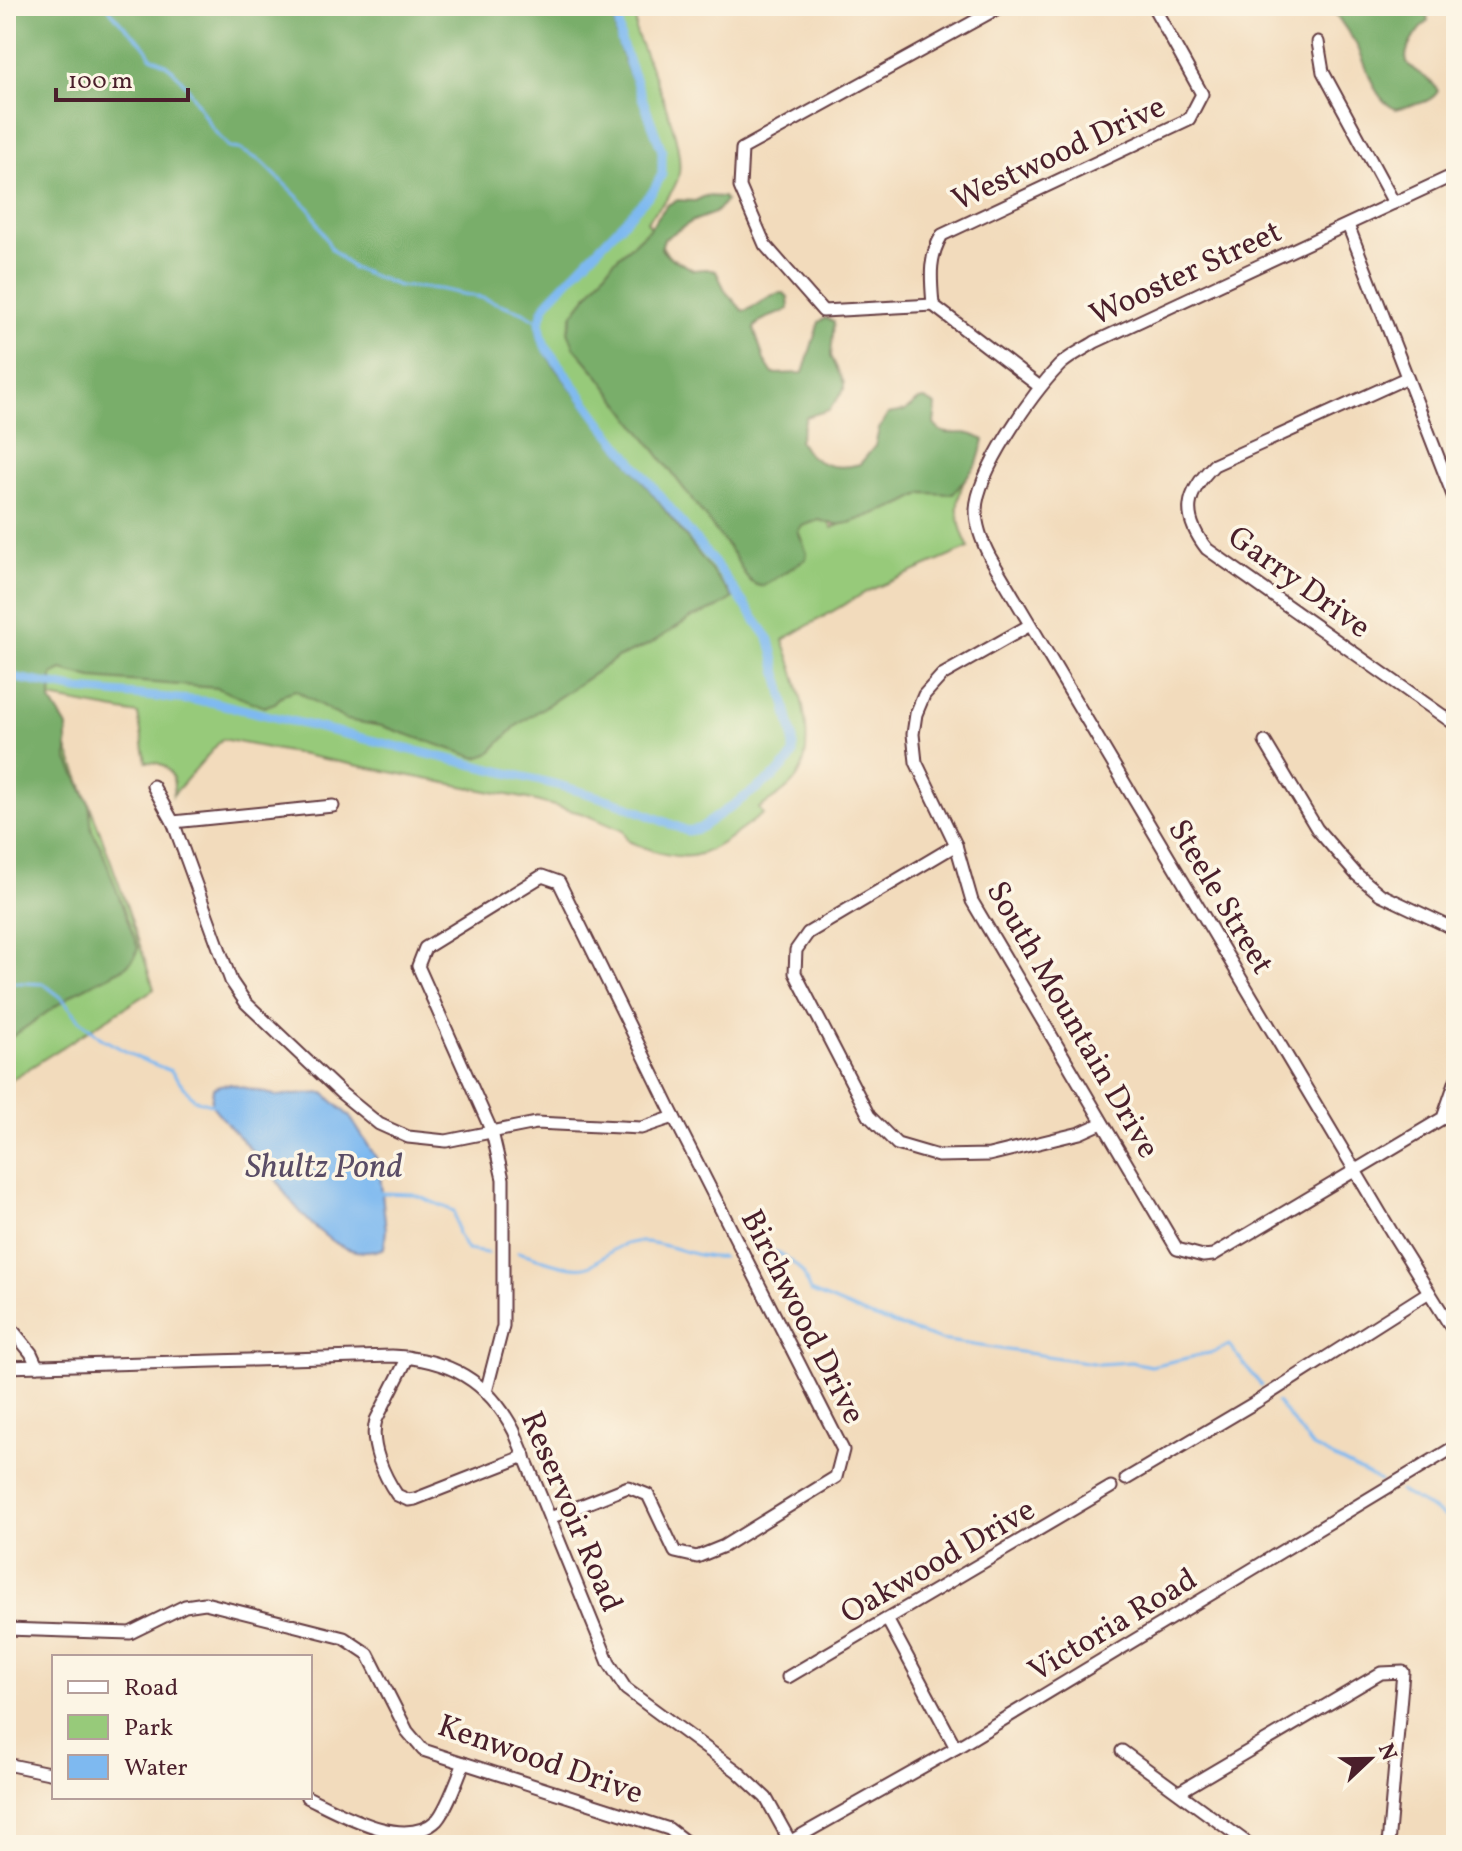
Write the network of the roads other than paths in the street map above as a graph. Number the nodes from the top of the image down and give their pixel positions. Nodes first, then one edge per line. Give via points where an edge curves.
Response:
1 (1002, 6) edge
2 (1153, 6) edge
3 (1318, 42) dead end
4 (1456, 174) edge
5 (1394, 203) junction
6 (1348, 225) junction
7 (933, 305) junction
8 (1406, 378) junction
9 (1040, 387) junction
10 (1456, 466) edge
11 (1442, 471) junction
12 (984, 474) joint
13 (1456, 503) edge
14 (1030, 625) junction
15 (1456, 725) edge
16 (1265, 742) dead end
17 (153, 786) dead end
18 (333, 806) dead end
19 (173, 822) junction
20 (956, 845) junction
21 (1456, 930) edge
22 (1456, 1080) edge
23 (674, 1117) junction
24 (1102, 1123) junction
25 (492, 1132) junction
26 (1355, 1170) junction
27 (1429, 1292) junction
28 (6, 1322) edge
29 (1456, 1335) edge
30 (408, 1357) junction
31 (37, 1366) junction
32 (6, 1367) edge
33 (486, 1392) junction
34 (1456, 1446) edge
35 (525, 1456) junction
36 (1126, 1479) dead end
37 (1111, 1487) dead end
38 (550, 1518) junction
39 (887, 1619) junction
40 (6, 1629) edge
41 (788, 1677) dead end
42 (956, 1748) junction
43 (1122, 1751) dead end
44 (464, 1763) junction
45 (6, 1764) edge
46 (52, 1774) edge
47 (1179, 1792) junction
48 (311, 1799) edge
49 (418, 1840) edge
50 (789, 1844) edge
51 (690, 1845) edge
52 (1250, 1845) edge
53 (1388, 1845) edge

1 - 7 street via 742,149 740,187 765,245 823,311
2 - 7 street, Westwood Drive via 1202,94 1189,119 942,235 930,269
3 - 5 street via 1323,72
4 - 5 street, Wooster Street
5 - 6 street, Wooster Street
6 - 8 street
6 - 9 street, Wooster Street via 1095,342 1062,363
7 - 9 street
8 - 11 street
8 - 15 street, Garry Drive via 1214,465 1198,481 1189,505 1192,530 1207,549
9 - 12 street, Wooster Street
10 - 11 street
11 - 13 street
12 - 14 street, Steele Street via 976,512 980,535
14 - 20 street, South Mountain Drive via 942,675 916,714 916,762
14 - 26 street, Steele Street
16 - 21 street via 1317,829 1356,874 1380,894
17 - 19 street
18 - 19 street
19 - 25 street via 231,981 257,1013 341,1093 391,1132 446,1141
20 - 24 street, South Mountain Drive via 972,901
20 - 24 street via 808,933 796,950 795,973 869,1116 897,1144 938,1156 989,1155
22 - 26 street, South Mountain Drive via 1443,1118
23 - 25 street via 641,1128 536,1123
23 - 25 street, Birchwood Drive via 559,882 542,876 425,948 418,966
23 - 38 street, Birchwood Drive via 843,1450 836,1477 697,1557 675,1552 648,1495 628,1487
24 - 26 street, South Mountain Drive via 1177,1249 1191,1254 1213,1255
25 - 33 street via 505,1194 504,1310
26 - 27 street, Steele Street
27 - 29 street, Steele Street
27 - 36 street
28 - 31 street
30 - 31 street, Reservoir Road
30 - 33 street, Reservoir Road via 442,1364
30 - 35 street via 373,1431 397,1495 415,1499
31 - 32 street, Reservoir Road
33 - 35 street, Reservoir Road via 509,1421
34 - 42 street, Victoria Road
35 - 38 street, Reservoir Road
37 - 39 street, Oakwood Drive
38 - 50 street, Reservoir Road via 609,1663 626,1689 766,1798
39 - 41 street, Oakwood Drive
39 - 42 street
40 - 44 street, Kenwood Drive via 130,1633 185,1606 205,1603 344,1638 368,1654 407,1731 423,1750
42 - 50 street, Victoria Road
43 - 47 street
44 - 49 street via 437,1820
44 - 51 street, Kenwood Drive via 669,1829
45 - 46 street
47 - 52 street
47 - 53 street via 1381,1673 1403,1672
48 - 49 street via 389,1837

